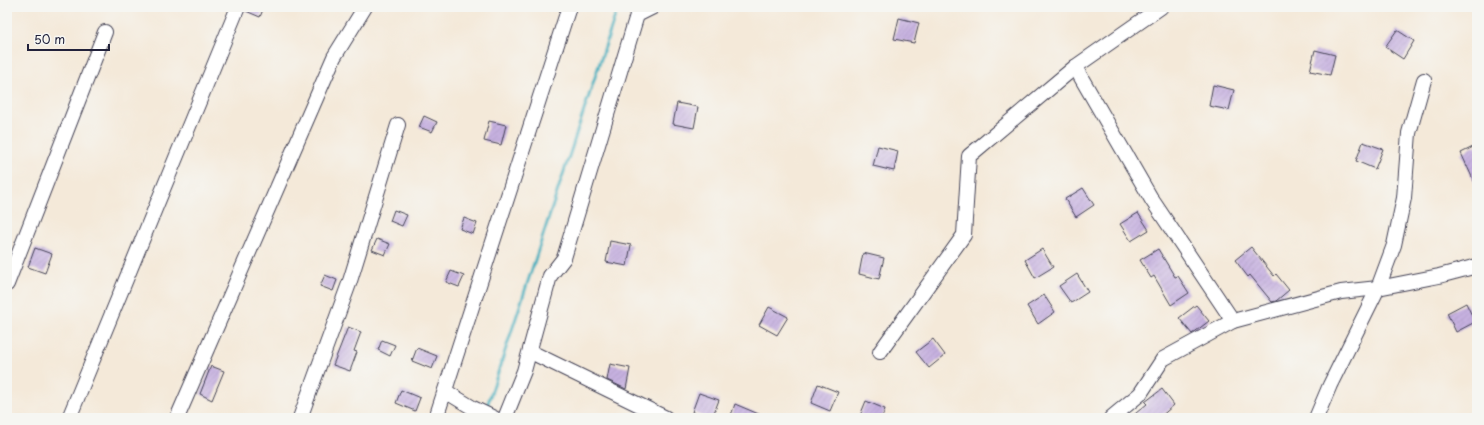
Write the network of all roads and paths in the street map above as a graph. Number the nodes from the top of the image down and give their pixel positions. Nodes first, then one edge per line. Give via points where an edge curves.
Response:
1 (238, 7) edge
2 (365, 7) edge
3 (569, 7) edge
4 (653, 7) edge
5 (1160, 7) edge
6 (105, 32) dead end
7 (1075, 68) junction
8 (1424, 80) dead end
9 (398, 125) dead end
10 (1477, 266) edge
11 (7, 284) edge
12 (1378, 288) junction
13 (1233, 321) junction
14 (880, 352) dead end
15 (537, 355) dead end
16 (445, 391) junction
17 (69, 418) edge
18 (177, 418) edge
19 (300, 418) edge
20 (436, 418) edge
21 (494, 418) edge
22 (505, 418) edge
23 (666, 418) edge
24 (1111, 418) edge
25 (1316, 418) edge

1 - 17 street
2 - 18 street via 334,57
3 - 16 street
4 - 22 street via 637,15 564,258 550,276 524,372
5 - 7 street
6 - 11 street
7 - 13 street via 1152,200
7 - 14 street via 969,156 964,235
8 - 12 street via 1409,133 1404,198 1394,245
9 - 19 street via 350,281
10 - 12 street
12 - 13 street via 1341,292
12 - 25 street
13 - 24 street via 1163,359 1140,394
15 - 23 street
16 - 20 street
16 - 21 street

